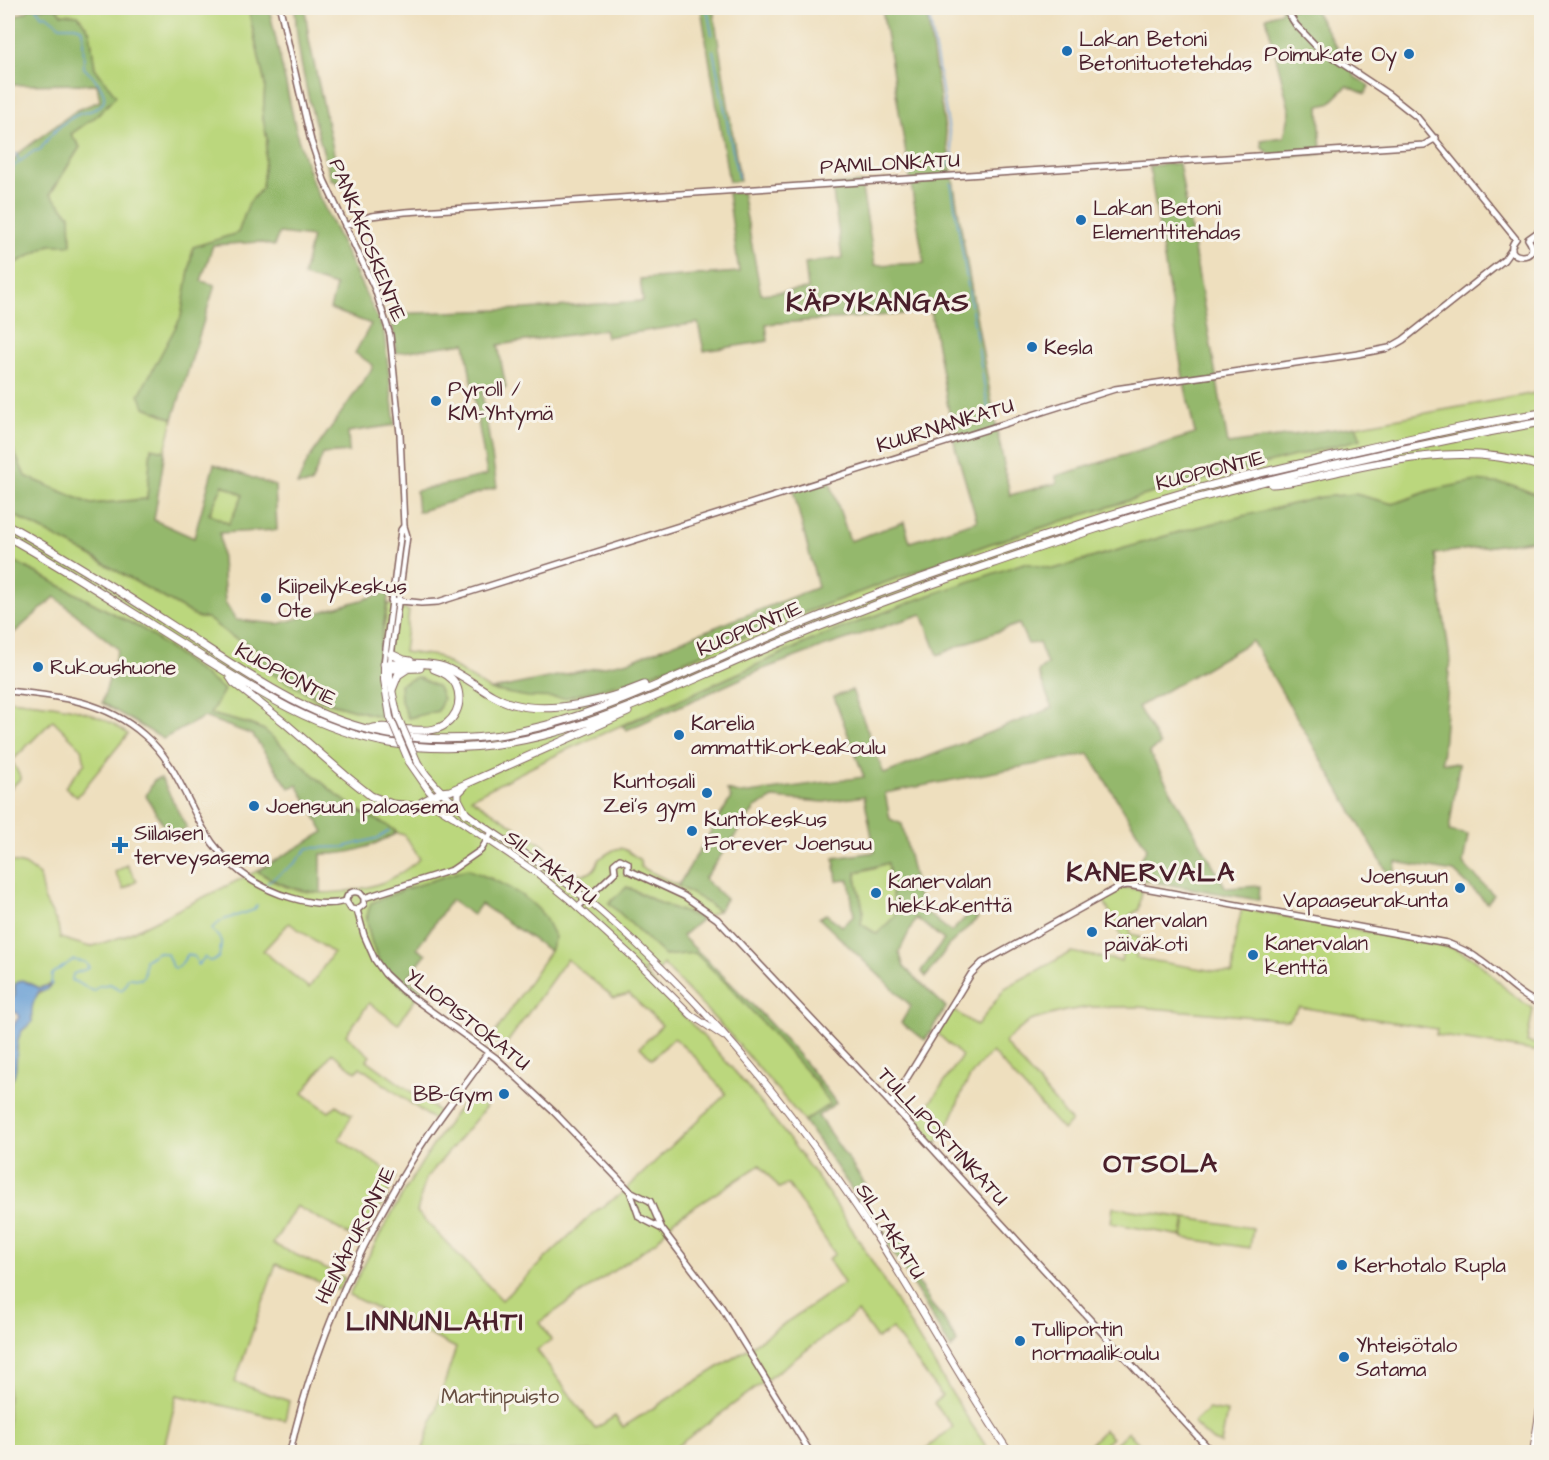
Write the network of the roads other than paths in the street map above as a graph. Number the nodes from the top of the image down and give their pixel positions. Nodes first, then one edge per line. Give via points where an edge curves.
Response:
1 (280, 8) edge
2 (1285, 8) edge
3 (1436, 138) junction
4 (345, 226) junction
5 (1542, 229) edge
6 (1516, 238) junction
7 (1528, 239) junction
8 (1512, 249) junction
9 (1518, 256) junction
10 (1494, 267) junction
11 (1542, 408) edge
12 (1542, 413) edge
13 (1542, 422) edge
14 (1462, 427) junction
15 (1542, 467) edge
16 (1258, 484) junction
17 (8, 525) edge
18 (404, 526) junction
19 (8, 537) edge
20 (392, 600) junction
21 (399, 601) junction
22 (391, 654) junction
23 (421, 663) junction
24 (387, 667) junction
25 (409, 668) junction
26 (229, 674) junction
27 (667, 681) junction
28 (392, 690) junction
29 (8, 691) edge
30 (639, 702) junction
31 (367, 729) junction
32 (468, 783) junction
33 (437, 794) junction
34 (409, 805) junction
35 (466, 814) junction
36 (453, 816) junction
37 (492, 832) junction
38 (487, 840) junction
39 (628, 870) junction
40 (615, 872) junction
41 (364, 898) junction
42 (585, 899) junction
43 (346, 901) junction
44 (578, 906) junction
45 (357, 910) junction
46 (1542, 1005) edge
47 (728, 1038) junction
48 (488, 1052) junction
49 (891, 1104) junction
50 (630, 1191) junction
51 (662, 1229) junction
52 (1542, 1396) edge
53 (290, 1452) edge
54 (810, 1452) edge
55 (1009, 1452) edge
56 (1212, 1452) edge
57 (1533, 1452) edge

1 - 4 street, PANKAKOSKENTIE via 311,141
2 - 3 street via 1317,47 1401,103
3 - 4 street, PAMILONKATU via 1424,145 405,212 371,216
3 - 6 street
4 - 18 street, PANKAKOSKENTIE via 375,289 390,334
5 - 7 street
6 - 7 street
6 - 8 street
7 - 9 street via 1531,251
8 - 9 street
8 - 10 street, KUURNANKATU
9 - 10 street, KUURNANKATU
10 - 21 street, KUURNANKATU via 1403,340 1381,350 1114,389 438,602
11 - 14 highway
12 - 14 highway, KUOPIONTIE
13 - 16 highway, KUOPIONTIE
14 - 27 highway, KUOPIONTIE via 1109,515 849,605
15 - 16 highway via 1483,455 1446,454
16 - 30 highway, KUOPIONTIE via 1112,523 852,613
17 - 31 highway, KUOPIONTIE via 90,572 270,688 312,710
18 - 20 street, PANKAKOSKENTIE
18 - 21 street, PANKAKOSKENTIE via 406,548
19 - 26 highway, KUOPIONTIE
20 - 21 street, KUURNANKATU
20 - 24 street, PANKAKOSKENTIE
21 - 22 street, PANKAKOSKENTIE
22 - 23 highway
22 - 24 street, PANKAKOSKENTIE
23 - 24 highway
23 - 27 highway via 443,667 513,705 534,708 578,704
24 - 25 highway
24 - 28 main road, PANKAKOSKENTIE
24 - 33 main road, PANKAKOSKENTIE, bridge via 385,689 390,717 409,762
25 - 28 highway via 398,675
25 - 31 highway via 436,669 451,678 459,692 459,704 451,720 429,730 377,726
26 - 30 highway, KUOPIONTIE via 290,710 333,728 418,747 474,748 526,741 576,727
26 - 34 highway via 234,683 362,790 392,804
27 - 31 highway, KUOPIONTIE via 574,718 497,737 419,738
28 - 33 main road, PANKAKOSKENTIE, bridge via 411,749
29 - 43 street via 82,701 127,722 167,760 207,834 236,870 262,887 292,898 324,904
30 - 32 highway via 630,711
32 - 33 highway
32 - 35 highway via 458,793
33 - 34 highway
33 - 35 main road, SILTAKATU
33 - 36 main road, SILTAKATU
34 - 36 highway via 437,806
35 - 37 main road, SILTAKATU
36 - 38 main road, SILTAKATU
37 - 38 street
37 - 42 main road, SILTAKATU
38 - 41 street via 481,850 452,870
38 - 44 main road, SILTAKATU
39 - 40 street via 623,874
39 - 40 street via 628,863 620,859 614,864
39 - 49 street, TULLIPORTINKATU via 684,896 717,919
40 - 42 street
41 - 43 street via 354,892
41 - 45 street via 364,904
42 - 44 street
42 - 47 main road, SILTAKATU via 642,950
43 - 45 street via 351,909
44 - 47 main road, SILTAKATU via 691,1015
45 - 48 street, YLIOPISTOKATU via 375,960 386,974
46 - 49 street via 1529,1000 1476,957 1447,943 1128,885 1113,889 982,963 971,974
47 - 55 main road, SILTAKATU via 833,1171
48 - 50 street, YLIOPISTOKATU via 554,1112
48 - 53 street, HEINÄPURONTIE via 418,1150 361,1250 326,1334
49 - 56 street, TULLIPORTINKATU
50 - 51 street, YLIOPISTOKATU via 650,1201
50 - 51 street, YLIOPISTOKATU via 639,1217
51 - 54 street, YLIOPISTOKATU via 727,1314
52 - 57 main road

